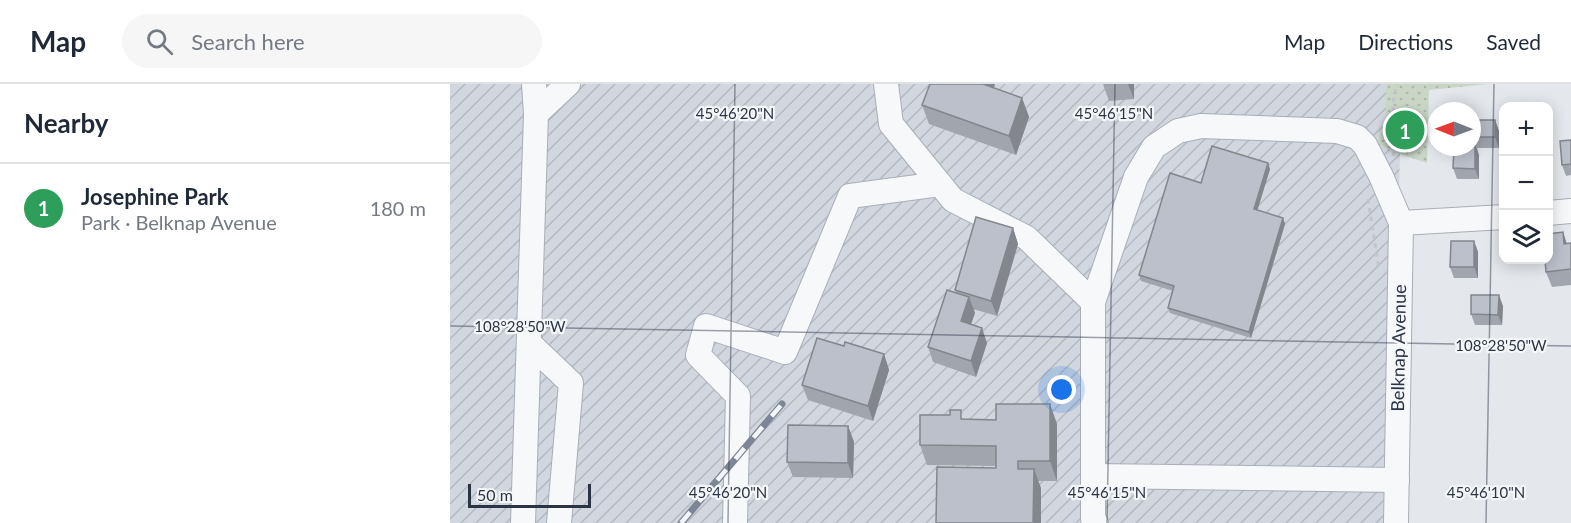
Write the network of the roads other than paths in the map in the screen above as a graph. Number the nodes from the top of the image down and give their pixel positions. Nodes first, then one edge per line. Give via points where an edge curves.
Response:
1 (534, 84) edge
2 (568, 84) edge
3 (886, 84) edge
4 (536, 114) junction
5 (940, 183) junction
6 (1571, 211) edge
7 (1553, 213) edge
8 (1499, 216) edge
9 (1401, 223) junction
10 (1092, 302) junction
11 (529, 343) junction
12 (1093, 476) junction
13 (1397, 480) junction
14 (523, 523) edge
15 (559, 523) edge
16 (735, 523) edge
17 (1096, 523) edge
18 (1396, 523) edge

1 - 4 street
2 - 4 street
3 - 5 street via 891,124
4 - 11 street
5 - 10 street via 953,200 1027,238
5 - 16 street via 850,196 785,352 706,326 698,355 738,396
6 - 7 street
8 - 9 street
9 - 10 street, Belknap Avenue via 1382,176 1357,137 1337,131 1201,126 1178,130 1154,147 1136,177
9 - 13 street, Belknap Avenue
10 - 12 street, Belknap Avenue
11 - 14 street
11 - 15 street via 571,382
12 - 13 street
12 - 17 street, Belknap Avenue
13 - 18 street, Belknap Avenue

